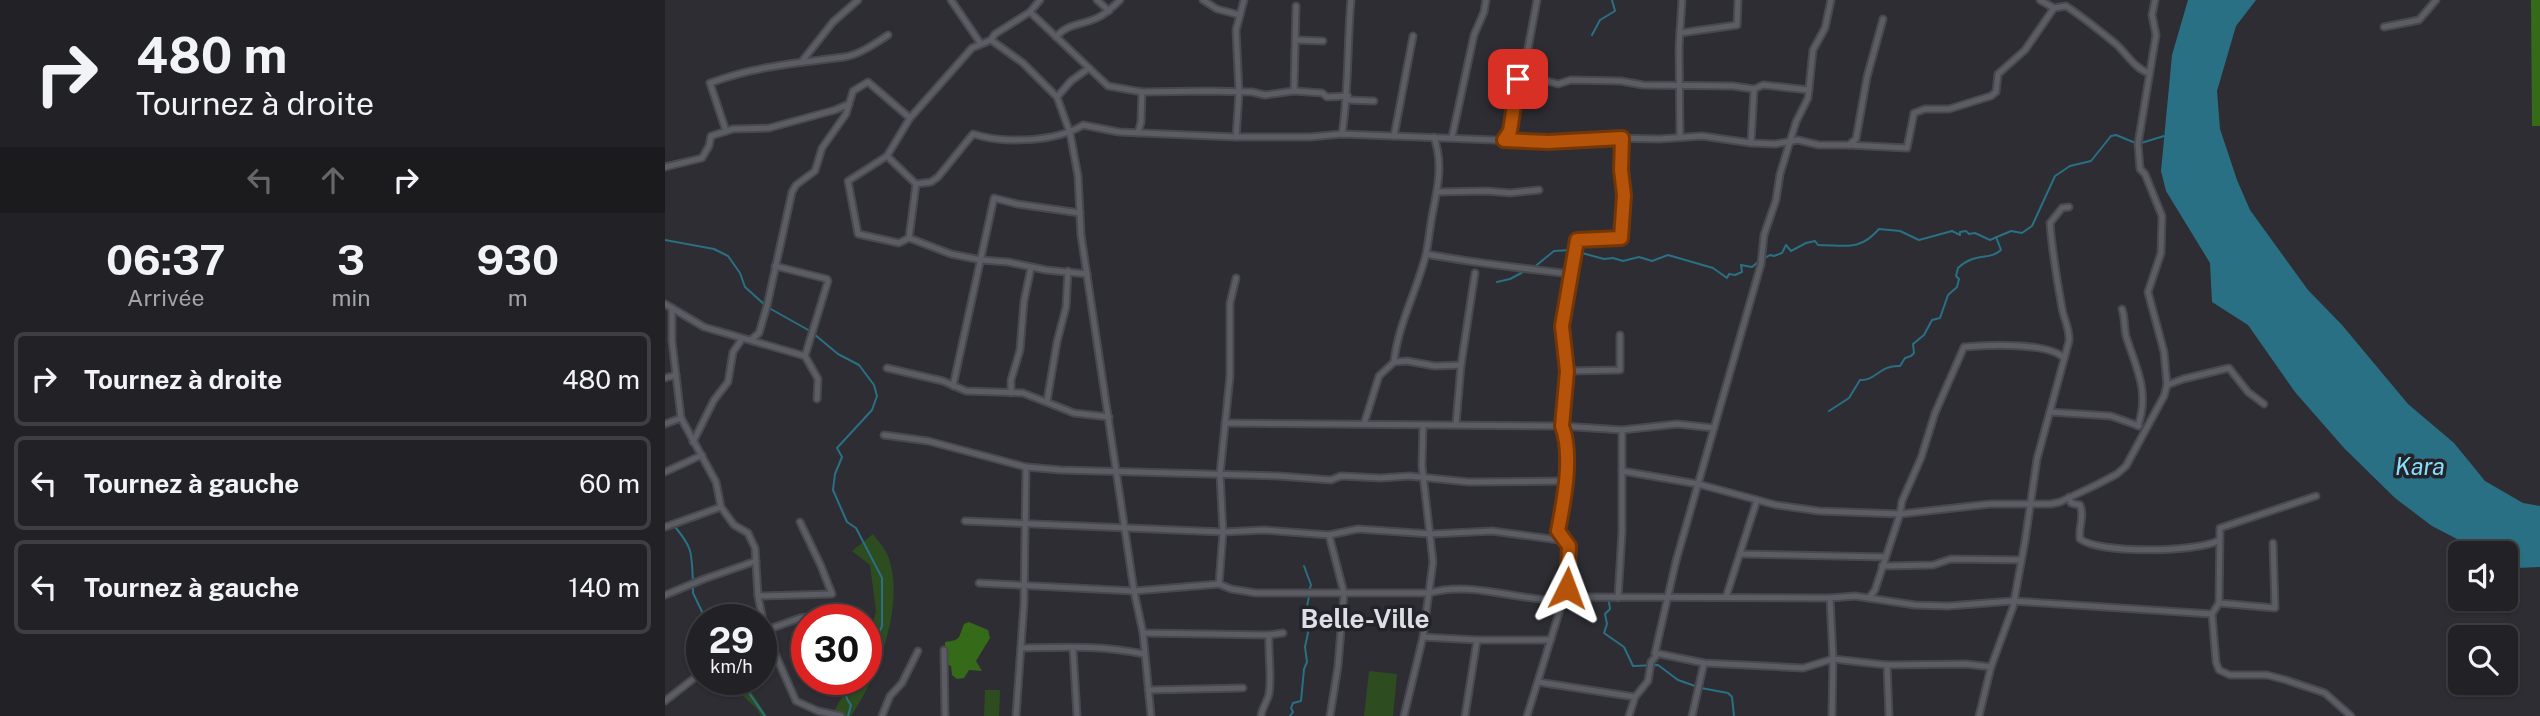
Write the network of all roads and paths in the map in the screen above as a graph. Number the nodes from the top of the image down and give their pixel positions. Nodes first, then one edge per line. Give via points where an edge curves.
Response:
1 (858, 0) edge
2 (951, 0) edge
3 (1040, 0) edge
4 (1097, 0) edge
5 (1120, 0) edge
6 (1203, 0) edge
7 (1244, 0) edge
8 (1351, 0) edge
9 (1486, 0) edge
10 (1537, 0) edge
11 (1682, 0) edge
12 (1738, 0) edge
13 (1831, 0) edge
14 (2040, 0) edge
15 (2155, 0) edge
16 (2436, 0) edge
17 (1296, 6) dead end
18 (2054, 8) junction
19 (1109, 11) junction
20 (1030, 12) junction
21 (1240, 15) junction
22 (1883, 19) dead end
23 (2385, 27) dead end
24 (1680, 33) junction
25 (888, 35) dead end
26 (1413, 36) dead end
27 (1056, 37) junction
28 (991, 40) junction
29 (1296, 40) junction
30 (1323, 41) dead end
31 (981, 44) junction
32 (803, 60) junction
33 (1089, 68) junction
34 (2150, 73) junction
35 (1521, 74) junction
36 (1680, 87) junction
37 (1755, 89) junction
38 (1809, 90) junction
39 (1294, 91) junction
40 (1142, 92) junction
41 (1239, 93) junction
42 (1057, 97) junction
43 (1348, 98) junction
44 (1374, 101) dead end
45 (849, 104) junction
46 (910, 118) junction
47 (726, 131) junction
48 (1070, 133) junction
49 (1138, 133) junction
50 (1342, 134) junction
51 (1394, 136) junction
52 (1235, 137) junction
53 (1434, 137) junction
54 (1452, 137) junction
55 (1680, 137) junction
56 (1622, 138) junction
57 (1504, 140) junction
58 (1789, 141) junction
59 (1751, 143) junction
60 (1849, 145) junction
61 (887, 156) junction
62 (665, 167) edge
63 (916, 184) junction
64 (1539, 190) dead end
65 (1437, 192) junction
66 (2069, 207) dead end
67 (1080, 213) junction
68 (909, 238) junction
69 (1426, 254) junction
70 (981, 260) junction
71 (775, 266) junction
72 (1031, 268) junction
73 (1068, 271) junction
74 (1475, 273) dead end
75 (1087, 274) junction
76 (1570, 274) junction
77 (1236, 278) dead end
78 (665, 304) edge
79 (672, 308) junction
80 (2122, 309) dead end
81 (1620, 335) dead end
82 (743, 338) junction
83 (751, 340) junction
84 (805, 356) junction
85 (2064, 358) junction
86 (1394, 362) junction
87 (1461, 365) junction
88 (887, 368) dead end
89 (1567, 371) junction
90 (676, 375) junction
91 (665, 378) edge
92 (2167, 385) junction
93 (953, 386) junction
94 (1011, 393) junction
95 (817, 398) dead end
96 (1047, 401) junction
97 (2264, 404) dead end
98 (2050, 412) junction
99 (1109, 417) junction
100 (681, 418) junction
101 (1225, 423) junction
102 (665, 424) edge
103 (1364, 424) junction
104 (1456, 424) junction
105 (1423, 426) junction
106 (1562, 426) junction
107 (2139, 426) junction
108 (1714, 428) junction
109 (2146, 428) junction
110 (1622, 430) junction
111 (884, 435) dead end
112 (693, 442) junction
113 (702, 455) junction
114 (1026, 467) junction
115 (1622, 471) junction
116 (665, 472) edge
117 (1118, 473) junction
118 (1220, 474) junction
119 (1423, 477) junction
120 (1565, 481) junction
121 (1699, 484) junction
122 (2316, 496) dead end
123 (2070, 497) junction
124 (1757, 500) junction
125 (2030, 503) junction
126 (721, 508) junction
127 (1900, 514) junction
128 (800, 522) dead end
129 (965, 522) dead end
130 (1026, 523) junction
131 (665, 527) edge
132 (1126, 527) junction
133 (1223, 532) junction
134 (1431, 534) junction
135 (1329, 536) junction
136 (1566, 541) junction
137 (2218, 541) junction
138 (2273, 543) dead end
139 (1740, 554) junction
140 (1885, 557) junction
141 (2021, 560) junction
142 (756, 561) junction
143 (1882, 566) junction
144 (979, 583) dead end
145 (1219, 584) junction
146 (1024, 585) junction
147 (1134, 591) junction
148 (1344, 593) junction
149 (1429, 593) junction
150 (665, 596) edge
151 (758, 596) junction
152 (1726, 597) junction
153 (1618, 598) junction
154 (1667, 598) junction
155 (1830, 598) junction
156 (1869, 598) junction
157 (1563, 600) junction
158 (2013, 601) junction
159 (2219, 603) junction
160 (759, 604) edge
161 (2212, 614) junction
162 (1143, 632) junction
163 (1283, 633) dead end
164 (1269, 635) junction
165 (1423, 637) junction
166 (1476, 640) junction
167 (1551, 640) junction
168 (1021, 648) junction
169 (1073, 649) junction
170 (944, 650) dead end
171 (918, 651) dead end
172 (1655, 653) junction
173 (1144, 654) junction
174 (1833, 659) junction
175 (777, 661) edge
176 (1704, 663) junction
177 (1887, 666) junction
178 (1991, 667) junction
179 (1538, 682) junction
180 (686, 685) edge
181 (1243, 688) dead end
182 (1148, 690) junction
183 (1635, 697) junction
184 (665, 701) edge
185 (841, 716) edge
186 (882, 716) edge
187 (945, 716) edge
188 (1016, 716) edge
189 (1077, 716) edge
190 (1151, 716) edge
191 (1261, 716) edge
192 (1330, 716) edge
193 (1404, 716) edge
194 (1465, 716) edge
195 (1527, 716) edge
196 (1629, 716) edge
197 (1692, 716) edge
198 (1832, 716) edge
199 (1889, 716) edge
200 (1979, 716) edge
201 (2351, 716) edge

1 - 32 street via 833,22
2 - 31 street
3 - 20 street
4 - 19 street
5 - 19 street
6 - 21 street
7 - 21 street
8 - 43 street
9 - 54 street
10 - 35 street
11 - 24 street
12 - 24 street via 1737,25
13 - 38 street via 1825,28 1813,50
14 - 18 street
15 - 34 street
16 - 23 street via 2419,20
17 - 29 street
18 - 34 street via 2066,6 2078,14 2142,71
18 - 60 street via 2025,50 1999,74 1991,96 1949,109 1925,108 1914,113 1907,148
19 - 27 street via 1067,27
20 - 27 street
20 - 28 street
21 - 41 street
22 - 60 street via 1856,139
24 - 36 street
25 - 32 street via 846,57
26 - 51 street
27 - 33 street
28 - 31 street
28 - 42 street via 1023,63
29 - 30 street
29 - 39 street
31 - 46 street via 972,48
32 - 47 street via 710,83
33 - 40 street via 1108,86
33 - 42 street
34 - 92 street via 2138,162 2162,216 2161,253 2148,292 2164,352
35 - 36 street via 1558,84 1621,81
35 - 57 street via 1510,131
36 - 37 street
36 - 55 street
37 - 38 street via 1763,85
37 - 59 street
38 - 58 street
39 - 41 street via 1265,96
39 - 43 street
40 - 41 street
40 - 49 street
41 - 52 street
42 - 48 street
43 - 44 street
43 - 50 street
45 - 46 street via 853,91 868,82
45 - 47 street via 769,128
45 - 71 street via 822,148 815,172 792,192
46 - 61 street
47 - 62 street via 711,136 702,158
48 - 49 street via 1083,125
48 - 63 street via 1011,141 974,134 938,177
48 - 67 street
49 - 52 street
50 - 51 street
50 - 52 street
51 - 53 street
53 - 54 street
53 - 65 street via 1440,173
54 - 57 street
55 - 56 street
55 - 59 street
56 - 57 street
56 - 76 street via 1621,238 1577,240
58 - 59 street
58 - 60 street
58 - 108 street
61 - 63 street
61 - 68 street via 848,181 858,234 899,243
63 - 68 street
64 - 65 street
65 - 69 street
66 - 85 street via 2062,208 2050,223 2062,311 2070,332
67 - 70 street via 994,198
67 - 75 street
68 - 70 street
69 - 76 street
69 - 86 street via 1396,338
70 - 72 street
70 - 93 street
71 - 83 street via 759,333
71 - 84 street via 828,281
72 - 73 street
72 - 94 street
73 - 75 street
73 - 96 street via 1066,307
74 - 87 street
75 - 99 street
76 - 89 street via 1562,326
77 - 101 street via 1230,303
78 - 79 street
79 - 82 street via 704,327
79 - 90 street
80 - 107 street via 2142,388 2144,408
81 - 89 street via 1620,370
82 - 83 street
82 - 112 street via 733,352 728,382
83 - 84 street
84 - 95 street via 818,379
85 - 98 street
85 - 127 street via 2039,349 1964,347
86 - 87 street
86 - 103 street via 1379,376
87 - 104 street
88 - 93 street
89 - 106 street
90 - 91 street
90 - 100 street
92 - 97 street via 2229,368
92 - 109 street
93 - 94 street
94 - 96 street
96 - 99 street via 1074,413
98 - 107 street via 2111,416
98 - 125 street via 2036,458
99 - 117 street
100 - 102 street
100 - 112 street
101 - 103 street
101 - 118 street
103 - 105 street
104 - 105 street
104 - 106 street
105 - 119 street
106 - 110 street
106 - 120 street
107 - 109 street
108 - 110 street via 1677,424
108 - 121 street
109 - 123 street via 2117,474
110 - 115 street
111 - 114 street via 928,440
112 - 113 street
113 - 116 street
113 - 126 street via 716,482
114 - 117 street
114 - 130 street
115 - 121 street
115 - 153 street
117 - 118 street
117 - 132 street
118 - 119 street via 1331,480 1341,476
118 - 133 street
119 - 120 street via 1469,482
119 - 134 street
120 - 136 street via 1558,531
121 - 124 street
121 - 154 street
122 - 137 street via 2220,528
123 - 125 street via 2051,504
123 - 137 street via 2082,511 2080,539 2089,544 2153,549 2205,547
124 - 127 street via 1819,511
124 - 139 street
125 - 127 street
125 - 141 street
126 - 131 street
126 - 142 street via 734,525 748,533
127 - 140 street
128 - 151 street via 832,594
129 - 130 street
130 - 132 street
130 - 146 street
132 - 133 street
132 - 147 street
133 - 135 street via 1264,530
133 - 145 street
134 - 135 street via 1358,529
134 - 136 street via 1492,531
134 - 149 street
135 - 148 street
136 - 157 street via 1569,568
137 - 159 street
138 - 159 street via 2275,608
139 - 140 street
139 - 152 street
140 - 143 street
141 - 143 street via 1951,559 1933,565
141 - 158 street
142 - 150 street
142 - 151 street
143 - 156 street
144 - 146 street
145 - 147 street
145 - 148 street via 1256,593
146 - 147 street
146 - 168 street
147 - 162 street
148 - 149 street
148 - 192 street
149 - 157 street via 1442,589
149 - 165 street
151 - 160 street
152 - 154 street
152 - 155 street
153 - 154 street
153 - 157 street
154 - 172 street
155 - 156 street
155 - 174 street
156 - 158 street via 1948,606
157 - 167 street
158 - 161 street
158 - 178 street
159 - 161 street
161 - 201 street via 2219,670 2230,676 2267,675 2325,693
162 - 164 street
162 - 173 street
163 - 164 street
164 - 191 street via 1269,696
165 - 166 street
165 - 193 street
166 - 167 street
166 - 194 street
167 - 179 street
168 - 169 street
168 - 188 street
169 - 173 street via 1093,646
169 - 189 street
170 - 187 street
171 - 186 street
172 - 176 street
172 - 183 street via 1648,681
173 - 182 street
174 - 176 street via 1803,668
174 - 177 street
174 - 198 street
175 - 185 street via 796,701
176 - 197 street
177 - 178 street
177 - 199 street
178 - 200 street
179 - 183 street
179 - 195 street
180 - 184 street
181 - 182 street
182 - 190 street
183 - 196 street

